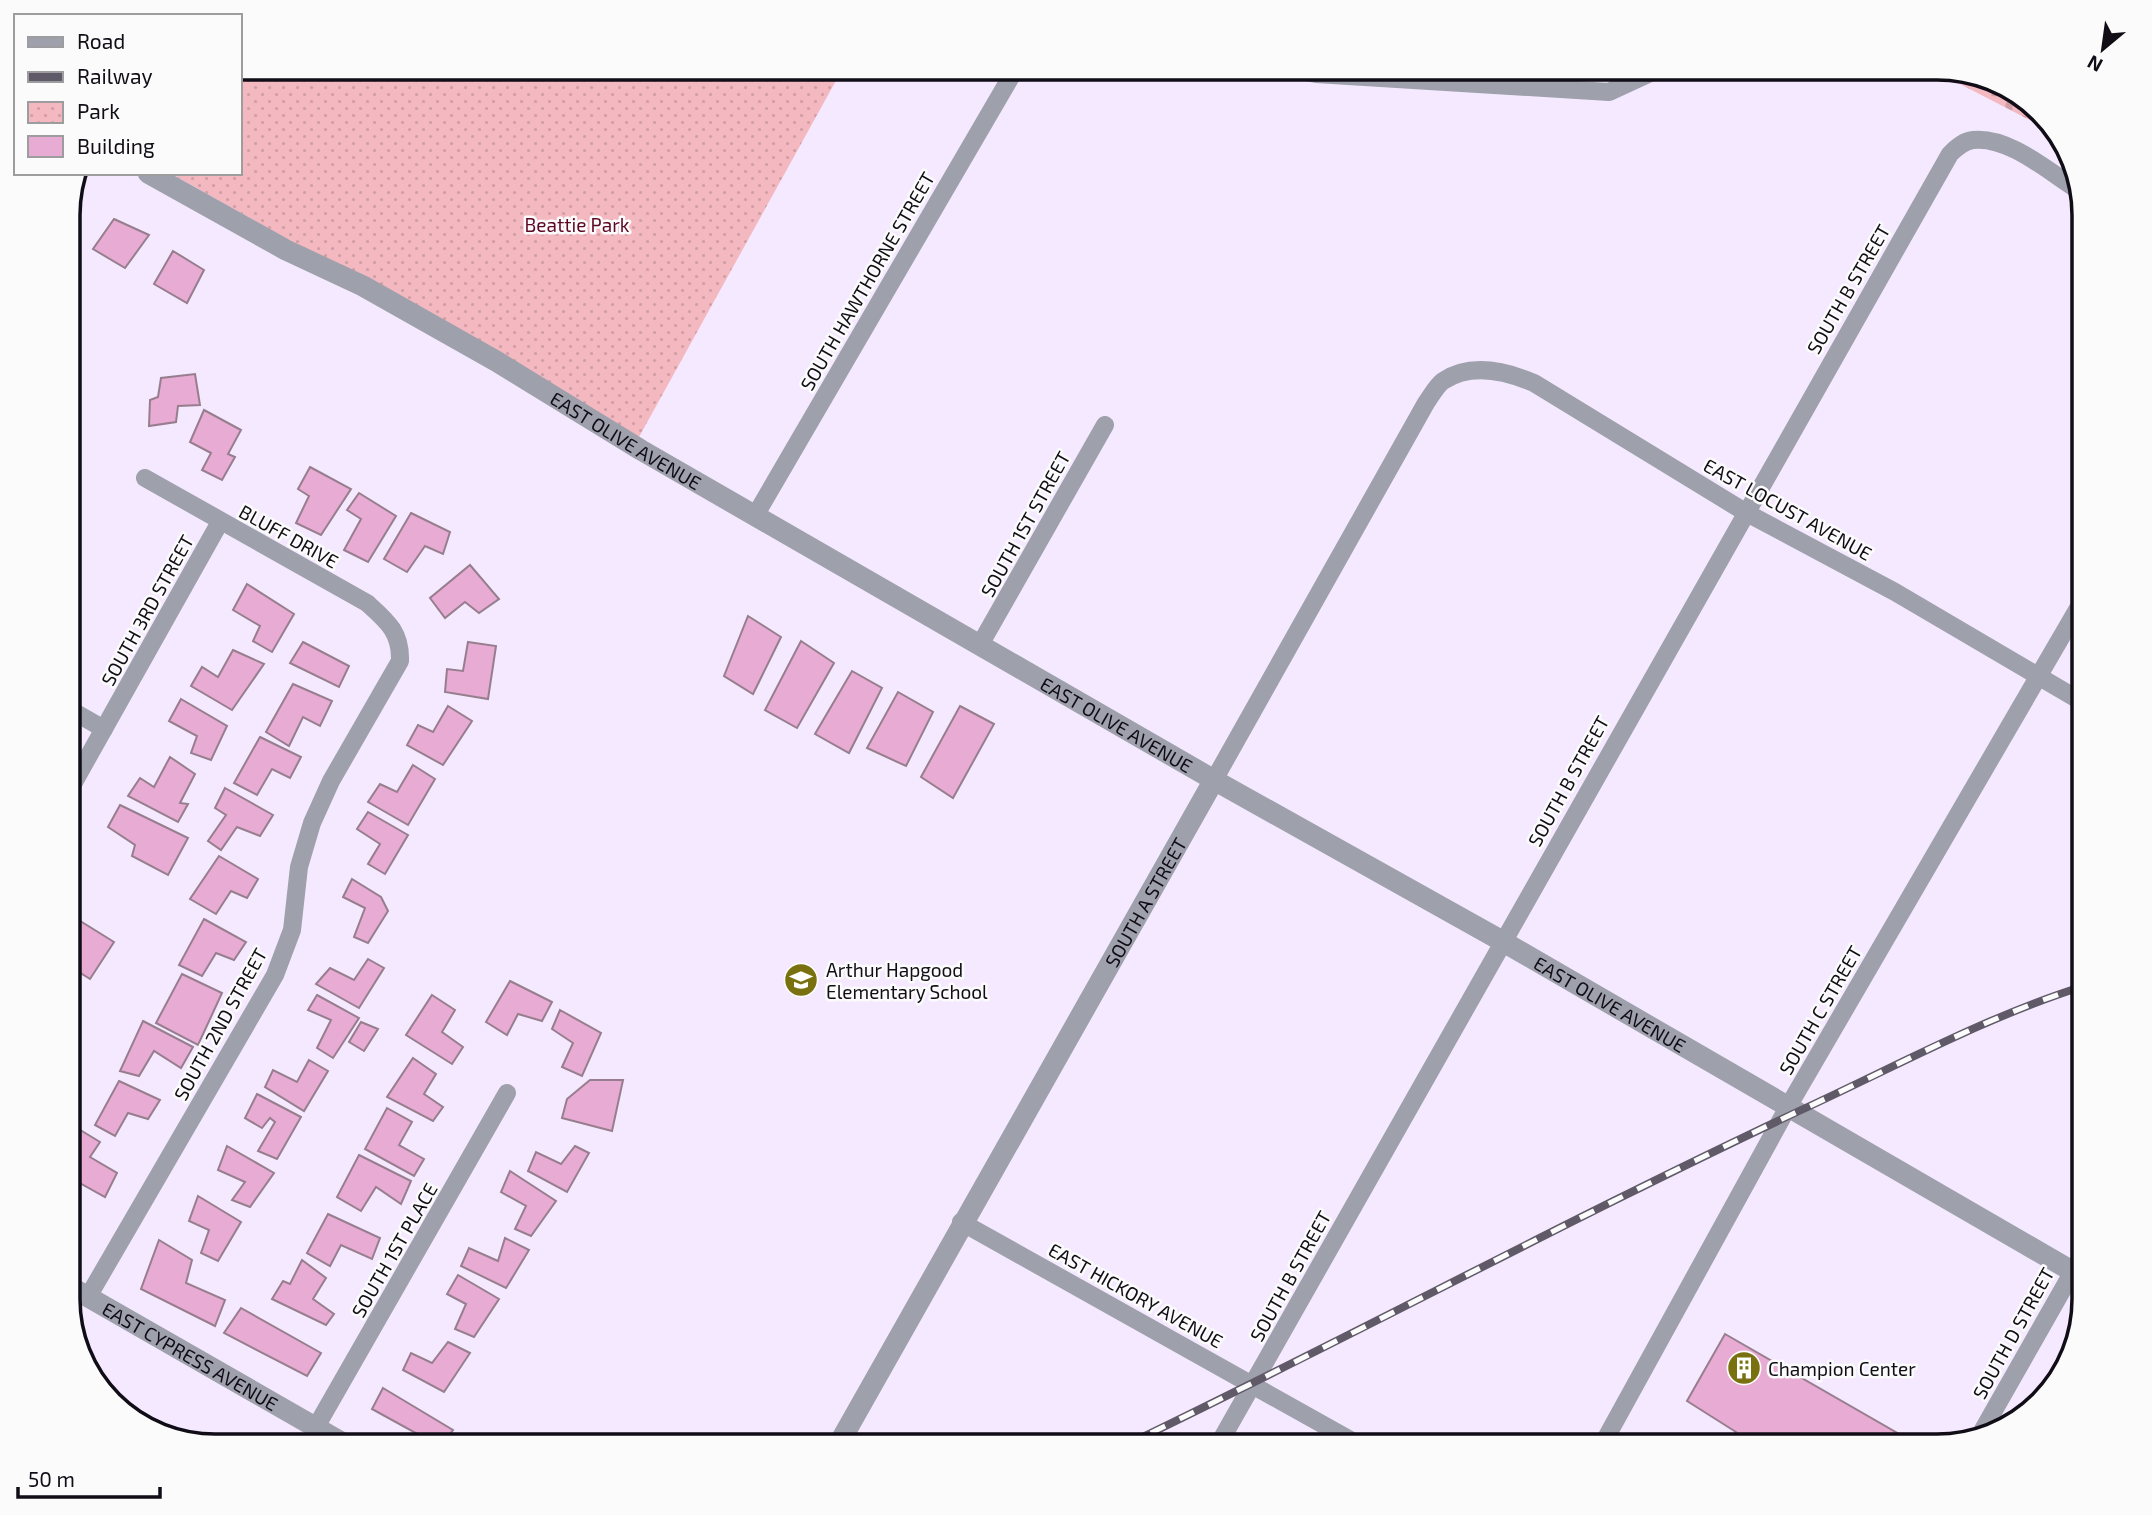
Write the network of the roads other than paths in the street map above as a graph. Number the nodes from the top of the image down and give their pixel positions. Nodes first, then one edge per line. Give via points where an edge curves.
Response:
1 (1529, 80) edge
2 (1635, 80) edge
3 (1009, 81) edge
4 (152, 175) edge
5 (2067, 184) edge
6 (1468, 371) joint
7 (1105, 425) dead end
8 (145, 478) dead end
9 (1745, 512) junction
10 (755, 516) junction
11 (220, 522) junction
12 (2072, 619) edge
13 (981, 643) junction
14 (401, 644) joint
15 (2038, 678) junction
16 (2072, 696) edge
17 (81, 716) edge
18 (104, 729) junction
19 (81, 770) edge
20 (1214, 780) junction
21 (1502, 941) junction
22 (507, 1093) dead end
23 (1788, 1107) junction
24 (961, 1222) junction
25 (2072, 1272) edge
26 (2072, 1285) edge
27 (81, 1293) edge
28 (88, 1297) junction
29 (1253, 1384) junction
30 (1986, 1425) edge
31 (316, 1427) junction
32 (328, 1434) edge
33 (844, 1434) edge
34 (1224, 1434) edge
35 (1340, 1434) edge
36 (1608, 1434) edge

1 - 2 street via 1609,92
3 - 10 street, SOUTH HAWTHORNE STREET
4 - 10 street, EAST OLIVE AVENUE via 471,347
5 - 9 street, SOUTH B STREET via 1988,140 1963,142 1950,154
6 - 9 street, EAST LOCUST AVENUE via 1496,369 1534,383
6 - 20 street, SOUTH A STREET via 1443,381 1426,403
7 - 13 street, SOUTH 1ST STREET
8 - 11 street, BLUFF DRIVE
9 - 15 street, EAST LOCUST AVENUE via 1895,592
9 - 21 street, SOUTH B STREET
10 - 13 street, EAST OLIVE AVENUE
11 - 14 street, BLUFF DRIVE via 367,603 392,625
11 - 18 street, SOUTH 3RD STREET
12 - 15 street, SOUTH C STREET
13 - 20 street, EAST OLIVE AVENUE
14 - 28 street, SOUTH 2ND STREET via 400,661 312,823 299,867 292,930 275,975
15 - 16 street, EAST LOCUST AVENUE
15 - 23 street, SOUTH C STREET
17 - 18 street
18 - 19 street, SOUTH 3RD STREET
20 - 21 street, EAST OLIVE AVENUE
20 - 24 street, SOUTH A STREET
21 - 23 street, EAST OLIVE AVENUE
21 - 29 street, SOUTH B STREET
22 - 31 street, SOUTH 1ST PLACE
23 - 25 street, EAST OLIVE AVENUE
23 - 36 street, SOUTH C STREET
24 - 29 street, EAST HICKORY AVENUE
24 - 33 street, SOUTH A STREET
26 - 30 street, SOUTH D STREET
27 - 28 street, EAST CYPRESS AVENUE
28 - 31 street, EAST CYPRESS AVENUE
29 - 34 street, SOUTH B STREET
29 - 35 street, EAST HICKORY AVENUE
31 - 32 street, EAST CYPRESS AVENUE

